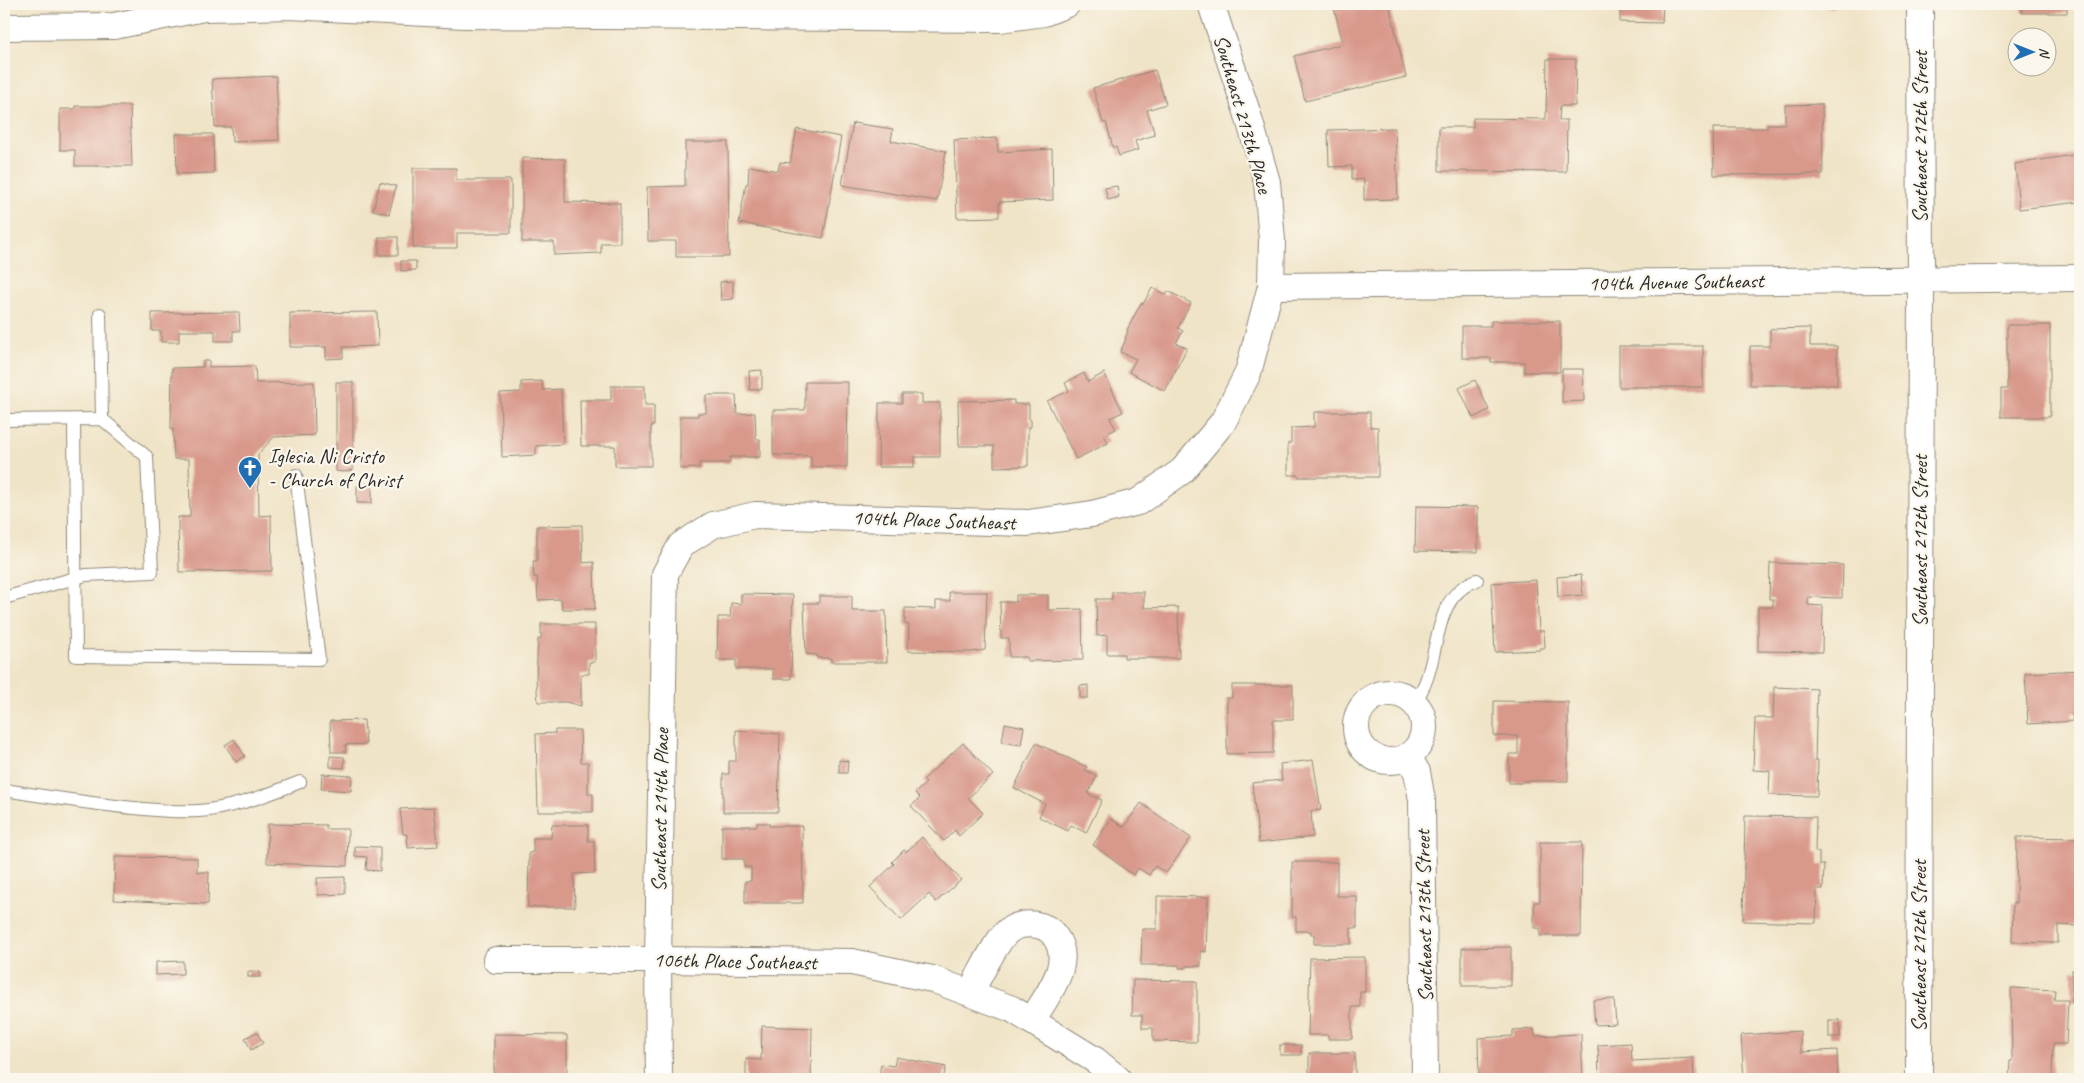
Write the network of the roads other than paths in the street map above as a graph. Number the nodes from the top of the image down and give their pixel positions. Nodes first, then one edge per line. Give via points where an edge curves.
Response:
1 (1067, 4) edge
2 (1211, 4) edge
3 (1920, 4) edge
4 (4, 27) edge
5 (2080, 278) edge
6 (1921, 280) junction
7 (1271, 286) junction
8 (100, 314) dead end
9 (102, 419) junction
10 (4, 420) edge
11 (74, 420) junction
12 (1182, 471) joint
13 (296, 475) dead end
14 (681, 545) joint
15 (76, 578) junction
16 (1477, 580) dead end
17 (4, 598) edge
18 (1414, 702) junction
19 (1408, 757) junction
20 (300, 782) dead end
21 (4, 790) edge
22 (496, 960) dead end
23 (658, 960) junction
24 (970, 993) junction
25 (1032, 1021) junction
26 (660, 1079) edge
27 (1118, 1079) edge
28 (1425, 1079) edge
29 (1918, 1079) edge

1 - 4 street via 1044,13 1000,19 465,16 290,6 214,8 114,26
2 - 7 street, Southeast 213th Place via 1267,182 1272,240
3 - 6 street, Southeast 212th Street
5 - 6 street, 104th Avenue Southeast
6 - 7 street, 104th Avenue Southeast
6 - 29 street, Southeast 212th Street
7 - 12 street, Southeast 213th Place via 1248,373 1223,422
8 - 9 lane
9 - 11 lane
9 - 15 lane via 147,457 152,572
10 - 11 lane
11 - 15 lane
12 - 14 street, 104th Place Southeast via 1138,502 1028,523 755,515 713,525
13 - 15 lane via 319,659 76,656
14 - 23 street, Southeast 214th Place via 665,574 664,583
15 - 17 lane
16 - 18 lane via 1456,593 1446,609 1427,680
18 - 19 street via 1424,720 1425,731 1422,741
18 - 19 street via 1393,692 1381,693 1370,698 1356,717 1358,741 1369,754 1385,762
19 - 28 street, Southeast 213th Street via 1417,772 1422,800
20 - 21 lane via 257,799 208,810 174,812 114,807
22 - 23 street, 106th Place Southeast
23 - 24 street, 106th Place Southeast via 852,962 932,980
23 - 26 street, Southeast 214th Place
24 - 25 street, 106th Place Southeast via 1012,1009
24 - 25 street via 1008,932 1019,925 1044,927 1061,946 1063,959 1060,972
25 - 27 street, 106th Place Southeast via 1095,1060

